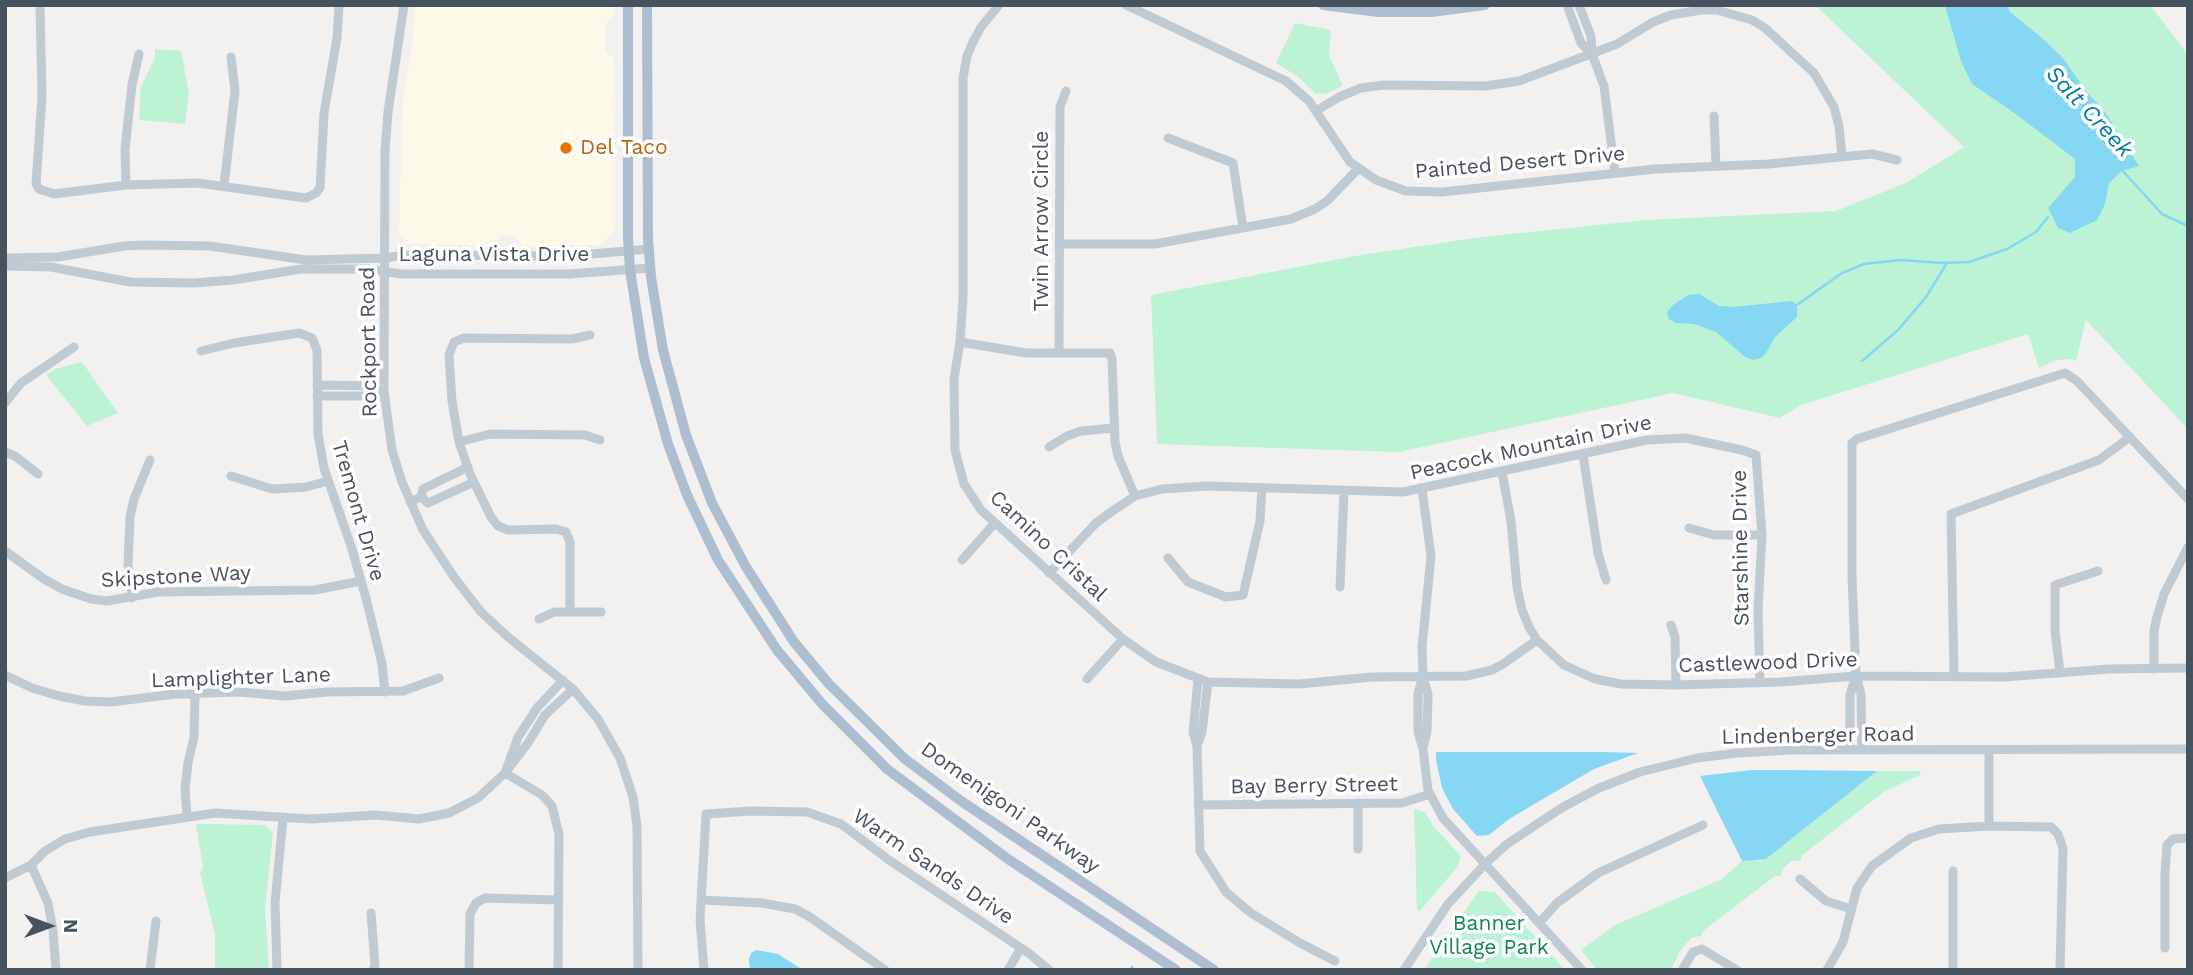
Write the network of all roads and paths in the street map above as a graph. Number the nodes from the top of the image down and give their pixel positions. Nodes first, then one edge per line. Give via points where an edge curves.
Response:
1 (40, 5) edge
2 (340, 5) edge
3 (404, 5) edge
4 (628, 5) edge
5 (647, 5) edge
6 (999, 5) edge
7 (1126, 5) edge
8 (1322, 5) edge
9 (1485, 5) edge
10 (1567, 5) edge
11 (1579, 5) edge
12 (1717, 8) edge
13 (139, 54) dead end
14 (1592, 54) junction
15 (231, 57) dead end
16 (1066, 91) dead end
17 (1316, 111) junction
18 (1714, 116) dead end
19 (1168, 138) dead end
20 (1842, 156) junction
21 (1897, 160) dead end
22 (1716, 166) junction
23 (1359, 169) junction
24 (1615, 173) junction
25 (126, 184) junction
26 (224, 186) junction
27 (1243, 228) junction
28 (1059, 244) junction
29 (649, 249) junction
30 (629, 250) junction
31 (5, 258) edge
32 (385, 258) junction
33 (5, 266) edge
34 (650, 268) junction
35 (630, 270) junction
36 (385, 272) junction
37 (590, 335) dead end
38 (960, 342) junction
39 (74, 348) dead end
40 (201, 351) dead end
41 (1059, 353) junction
42 (317, 385) junction
43 (349, 385) junction
44 (384, 391) junction
45 (317, 397) junction
46 (349, 397) junction
47 (5, 403) edge
48 (1114, 428) junction
49 (2130, 437) junction
50 (600, 440) dead end
51 (459, 442) junction
52 (1049, 447) dead end
53 (5, 453) edge
54 (1583, 455) junction
55 (1756, 455) joint
56 (149, 460) dead end
57 (468, 467) junction
58 (1502, 472) junction
59 (38, 474) dead end
60 (231, 476) dead end
61 (440, 480) junction
62 (328, 481) junction
63 (474, 482) junction
64 (1262, 488) junction
65 (1422, 489) junction
66 (1344, 491) junction
67 (447, 494) junction
68 (1135, 496) junction
69 (421, 497) junction
70 (2188, 499) edge
71 (410, 502) junction
72 (994, 524) junction
73 (1689, 528) dead end
74 (1762, 536) junction
75 (2188, 547) edge
76 (5, 551) edge
77 (1168, 558) dead end
78 (962, 560) dead end
79 (2098, 571) dead end
80 (1049, 573) junction
81 (1606, 580) dead end
82 (361, 581) junction
83 (1340, 587) dead end
84 (132, 598) junction
85 (570, 612) junction
86 (601, 612) dead end
87 (539, 619) dead end
88 (1671, 625) dead end
89 (1124, 639) junction
90 (1538, 640) junction
91 (2154, 668) junction
92 (2188, 668) edge
93 (2060, 673) junction
94 (5, 675) edge
95 (1423, 676) junction
96 (1856, 676) junction
97 (1954, 677) junction
98 (439, 678) dead end
99 (1087, 679) dead end
100 (563, 680) junction
101 (1203, 680) junction
102 (1760, 683) junction
103 (1676, 685) junction
104 (573, 688) junction
105 (385, 692) junction
106 (195, 694) junction
107 (523, 731) junction
108 (533, 736) junction
109 (2188, 749) edge
110 (1850, 750) junction
111 (1861, 750) junction
112 (1989, 751) junction
113 (505, 773) junction
114 (1430, 794) junction
115 (1357, 803) junction
116 (1198, 805) junction
117 (187, 816) junction
118 (283, 818) junction
119 (1703, 825) dead end
120 (1989, 826) junction
121 (2188, 838) edge
122 (1357, 849) dead end
123 (1486, 863) junction
124 (31, 865) junction
125 (1953, 871) dead end
126 (5, 878) edge
127 (1800, 879) dead end
128 (702, 900) junction
129 (558, 901) junction
130 (1851, 909) junction
131 (371, 913) dead end
132 (156, 921) dead end
133 (1540, 922) junction
134 (1021, 948) junction
135 (2165, 948) dead end
136 (1335, 961) dead end
137 (56, 970) edge
138 (150, 970) edge
139 (278, 970) edge
140 (373, 970) edge
141 (469, 970) edge
142 (558, 970) edge
143 (638, 970) edge
144 (704, 970) edge
145 (885, 970) edge
146 (1008, 970) edge
147 (1049, 970) edge
148 (1176, 970) edge
149 (1214, 970) edge
150 (1405, 970) edge
151 (1582, 970) edge
152 (1682, 970) edge
153 (1737, 970) edge
154 (1828, 970) edge
155 (1953, 970) edge
156 (2060, 970) edge

1 - 25 street via 42,97 36,184 54,194
2 - 26 street via 324,113 320,188 306,198 297,198
3 - 32 street, Rockport Road via 385,151
4 - 30 main road, Domenigoni Parkway
5 - 29 main road, Domenigoni Parkway
6 - 38 street, Camino Cristal via 973,42 963,78
7 - 17 street, Painted Desert Drive via 1277,75 1302,93
8 - 9 main road via 1378,12
10 - 14 street via 1581,43
11 - 14 street via 1591,36
12 - 14 street via 1671,15
12 - 20 street via 1765,28 1814,73 1834,107
13 - 25 street via 125,149
14 - 17 street via 1502,84 1361,88
14 - 24 street via 1604,86
15 - 26 street via 235,91
16 - 28 street, Twin Arrow Circle via 1060,107
17 - 23 street, Painted Desert Drive
18 - 22 street
19 - 27 street via 1233,163
20 - 21 street, Painted Desert Drive via 1872,154
20 - 22 street, Painted Desert Drive
22 - 24 street, Painted Desert Drive
23 - 24 street, Painted Desert Drive via 1394,187 1428,192
23 - 27 street via 1315,209 1291,219
25 - 26 street
27 - 28 street via 1141,245
28 - 41 street, Twin Arrow Circle
29 - 30 street, Laguna Vista Drive
29 - 34 main road, Domenigoni Parkway
30 - 32 street, Laguna Vista Drive via 569,256
30 - 35 main road, Domenigoni Parkway
31 - 32 street, Laguna Vista Drive via 58,257 134,245 193,245 299,259
32 - 36 street, Rockport Road
33 - 36 street, Laguna Vista Drive via 51,267 150,283 224,281 301,269
34 - 35 street, Laguna Vista Drive
34 - 149 main road, Domenigoni Parkway via 663,350 686,435 712,503 794,642 829,684 905,759
35 - 36 street, Laguna Vista Drive via 569,274
35 - 148 main road, Domenigoni Parkway via 643,358 687,495 718,560 776,650 887,769 1008,859
36 - 44 street, Rockport Road
37 - 51 street via 454,342 449,355
38 - 41 street via 1026,353
38 - 72 street, Camino Cristal via 954,379 957,461 970,495
39 - 47 street via 21,383
40 - 42 street, Tremont Drive via 299,333 312,338 317,351
41 - 48 street via 1110,353
42 - 43 street
42 - 45 street, Tremont Drive
43 - 44 street
43 - 46 street
44 - 46 street
44 - 71 street, Rockport Road via 392,450
45 - 46 street
45 - 62 street, Tremont Drive via 318,434
48 - 52 street via 1081,431
48 - 68 street via 1118,456
49 - 70 street
49 - 96 street via 2065,373 1876,431 1852,443
49 - 97 street via 2099,460 1951,514
50 - 51 street via 585,435 490,434
51 - 57 street
53 - 59 street
54 - 55 street, Peacock Mountain Drive via 1672,438
54 - 58 street, Peacock Mountain Drive
54 - 81 street
55 - 74 street, Starshine Drive
56 - 84 street via 130,517
57 - 61 street
57 - 63 street
58 - 65 street, Peacock Mountain Drive
58 - 90 street, Castlewood Drive via 1517,587 1522,610
60 - 62 street via 272,489
61 - 67 street
61 - 69 street via 423,489
62 - 82 street, Tremont Drive
63 - 67 street
63 - 85 street via 498,526 566,532
64 - 66 street, Peacock Mountain Drive
64 - 68 street, Peacock Mountain Drive via 1181,486
64 - 77 street via 1260,521 1243,595 1226,597 1188,582
65 - 66 street, Peacock Mountain Drive
65 - 95 street via 1431,556
66 - 83 street
67 - 69 street via 428,503
68 - 80 street, Peacock Mountain Drive via 1096,523
69 - 71 street
71 - 100 street, Rockport Road via 423,530 481,612
72 - 78 street
72 - 80 street, Camino Cristal
73 - 74 street via 1714,535
74 - 102 street, Starshine Drive
75 - 91 street via 2157,617
76 - 84 street, Skipstone Way via 75,595 107,601
79 - 93 street via 2055,585
80 - 89 street, Camino Cristal
82 - 84 street, Skipstone Way via 315,590 171,591
82 - 105 street, Tremont Drive
85 - 86 street
85 - 87 street via 554,612
88 - 103 street
89 - 99 street
89 - 101 street, Camino Cristal via 1156,662
90 - 95 street, Camino Cristal via 1492,670 1466,676
90 - 103 street, Castlewood Drive via 1564,665 1595,680
91 - 92 street, Castlewood Drive
91 - 93 street, Castlewood Drive
93 - 97 street, Castlewood Drive
94 - 106 street, Lamplighter Lane via 32,688 85,701
95 - 101 street, Camino Cristal via 1299,684
95 - 114 street via 1428,695 1423,749
96 - 97 street, Castlewood Drive
96 - 102 street, Castlewood Drive
96 - 110 street via 1850,695
96 - 111 street via 1861,694
98 - 105 street, Lamplighter Lane via 403,691
100 - 104 street, Rockport Road
100 - 107 street
101 - 116 street
102 - 103 street, Castlewood Drive
104 - 108 street via 545,715
104 - 143 street, Rockport Road via 610,738 635,805
105 - 106 street, Lamplighter Lane
106 - 117 street via 194,737 185,789
107 - 108 street
107 - 113 street
108 - 113 street
109 - 112 street, Lindenberger Road
110 - 111 street, Lindenberger Road
110 - 123 street, Lindenberger Road via 1737,753 1640,772 1563,807
111 - 112 street, Lindenberger Road
112 - 120 street
113 - 118 street via 478,798 449,813 419,819 376,815
113 - 129 street via 552,806 559,834
114 - 115 street, Bay Berry Street via 1402,803
114 - 123 street via 1443,818
115 - 116 street, Bay Berry Street
115 - 122 street
116 - 136 street via 1200,851 1226,892 1251,914
117 - 118 street via 215,813
117 - 124 street via 65,839
118 - 139 street via 275,903
119 - 133 street via 1598,873 1557,903
120 - 130 street via 1939,829 1910,838 1872,866 1857,888
120 - 156 street via 2051,827 2058,834 2063,848
121 - 135 street via 2173,839 2167,845
123 - 133 street
123 - 150 street, Lindenberger Road via 1448,904
124 - 126 street
124 - 137 street via 48,903
125 - 155 street
127 - 130 street via 1826,901
128 - 134 street, Warm Sands Drive via 706,814 807,812 841,824
128 - 144 street
128 - 145 street via 794,909
129 - 141 street via 485,898 476,903 470,914
129 - 142 street
130 - 154 street via 1843,942
131 - 140 street
132 - 138 street
133 - 151 street
134 - 146 street
134 - 147 street, Warm Sands Drive
152 - 153 street via 1693,952 1702,949

